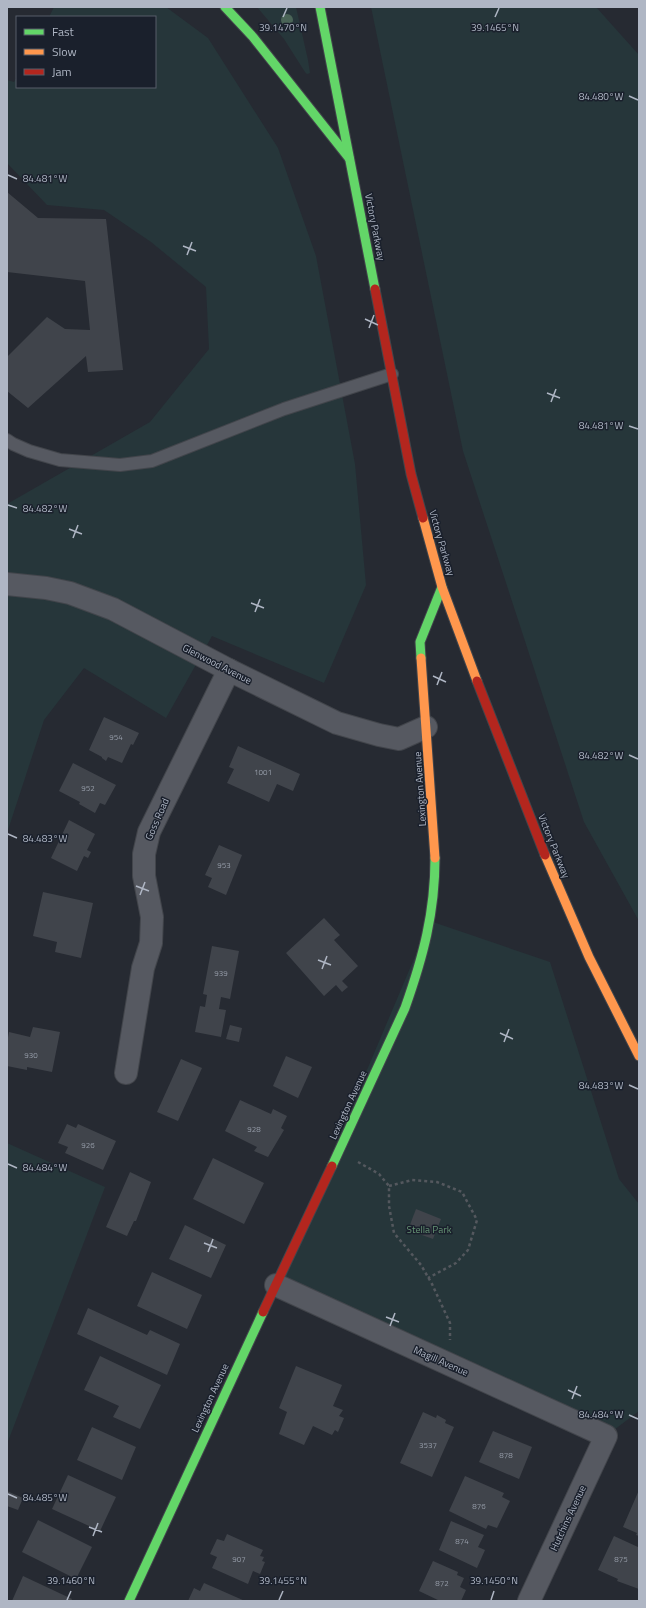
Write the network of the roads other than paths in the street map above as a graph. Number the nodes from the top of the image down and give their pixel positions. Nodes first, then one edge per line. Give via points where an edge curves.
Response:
1 (225, 7) edge
2 (320, 7) edge
3 (351, 161) junction
4 (392, 374) junction
5 (7, 440) edge
6 (7, 584) edge
7 (442, 587) junction
8 (229, 670) junction
9 (426, 727) junction
10 (639, 1056) edge
11 (126, 1073) dead end
12 (276, 1286) junction
13 (606, 1436) joint
14 (129, 1601) edge
15 (529, 1601) edge

1 - 3 street via 253,37
2 - 3 street, Victory Parkway
3 - 4 street, Victory Parkway
4 - 5 lane via 284,409 152,462 120,466 60,460 29,451
4 - 7 street, Victory Parkway via 411,474
6 - 8 street, Glenwood Avenue via 70,593 113,609
7 - 9 street, Lexington Avenue via 420,642
7 - 10 street, Victory Parkway via 546,858 589,957
8 - 9 street, Glenwood Avenue via 337,723 400,739
8 - 11 street, Goss Road via 147,839 144,876 152,917 151,943 143,968
9 - 12 street, Lexington Avenue via 435,843 435,877 430,921 420,966 405,1008
12 - 13 street, Magill Avenue
12 - 14 street, Lexington Avenue
13 - 15 street, Hutchins Avenue

